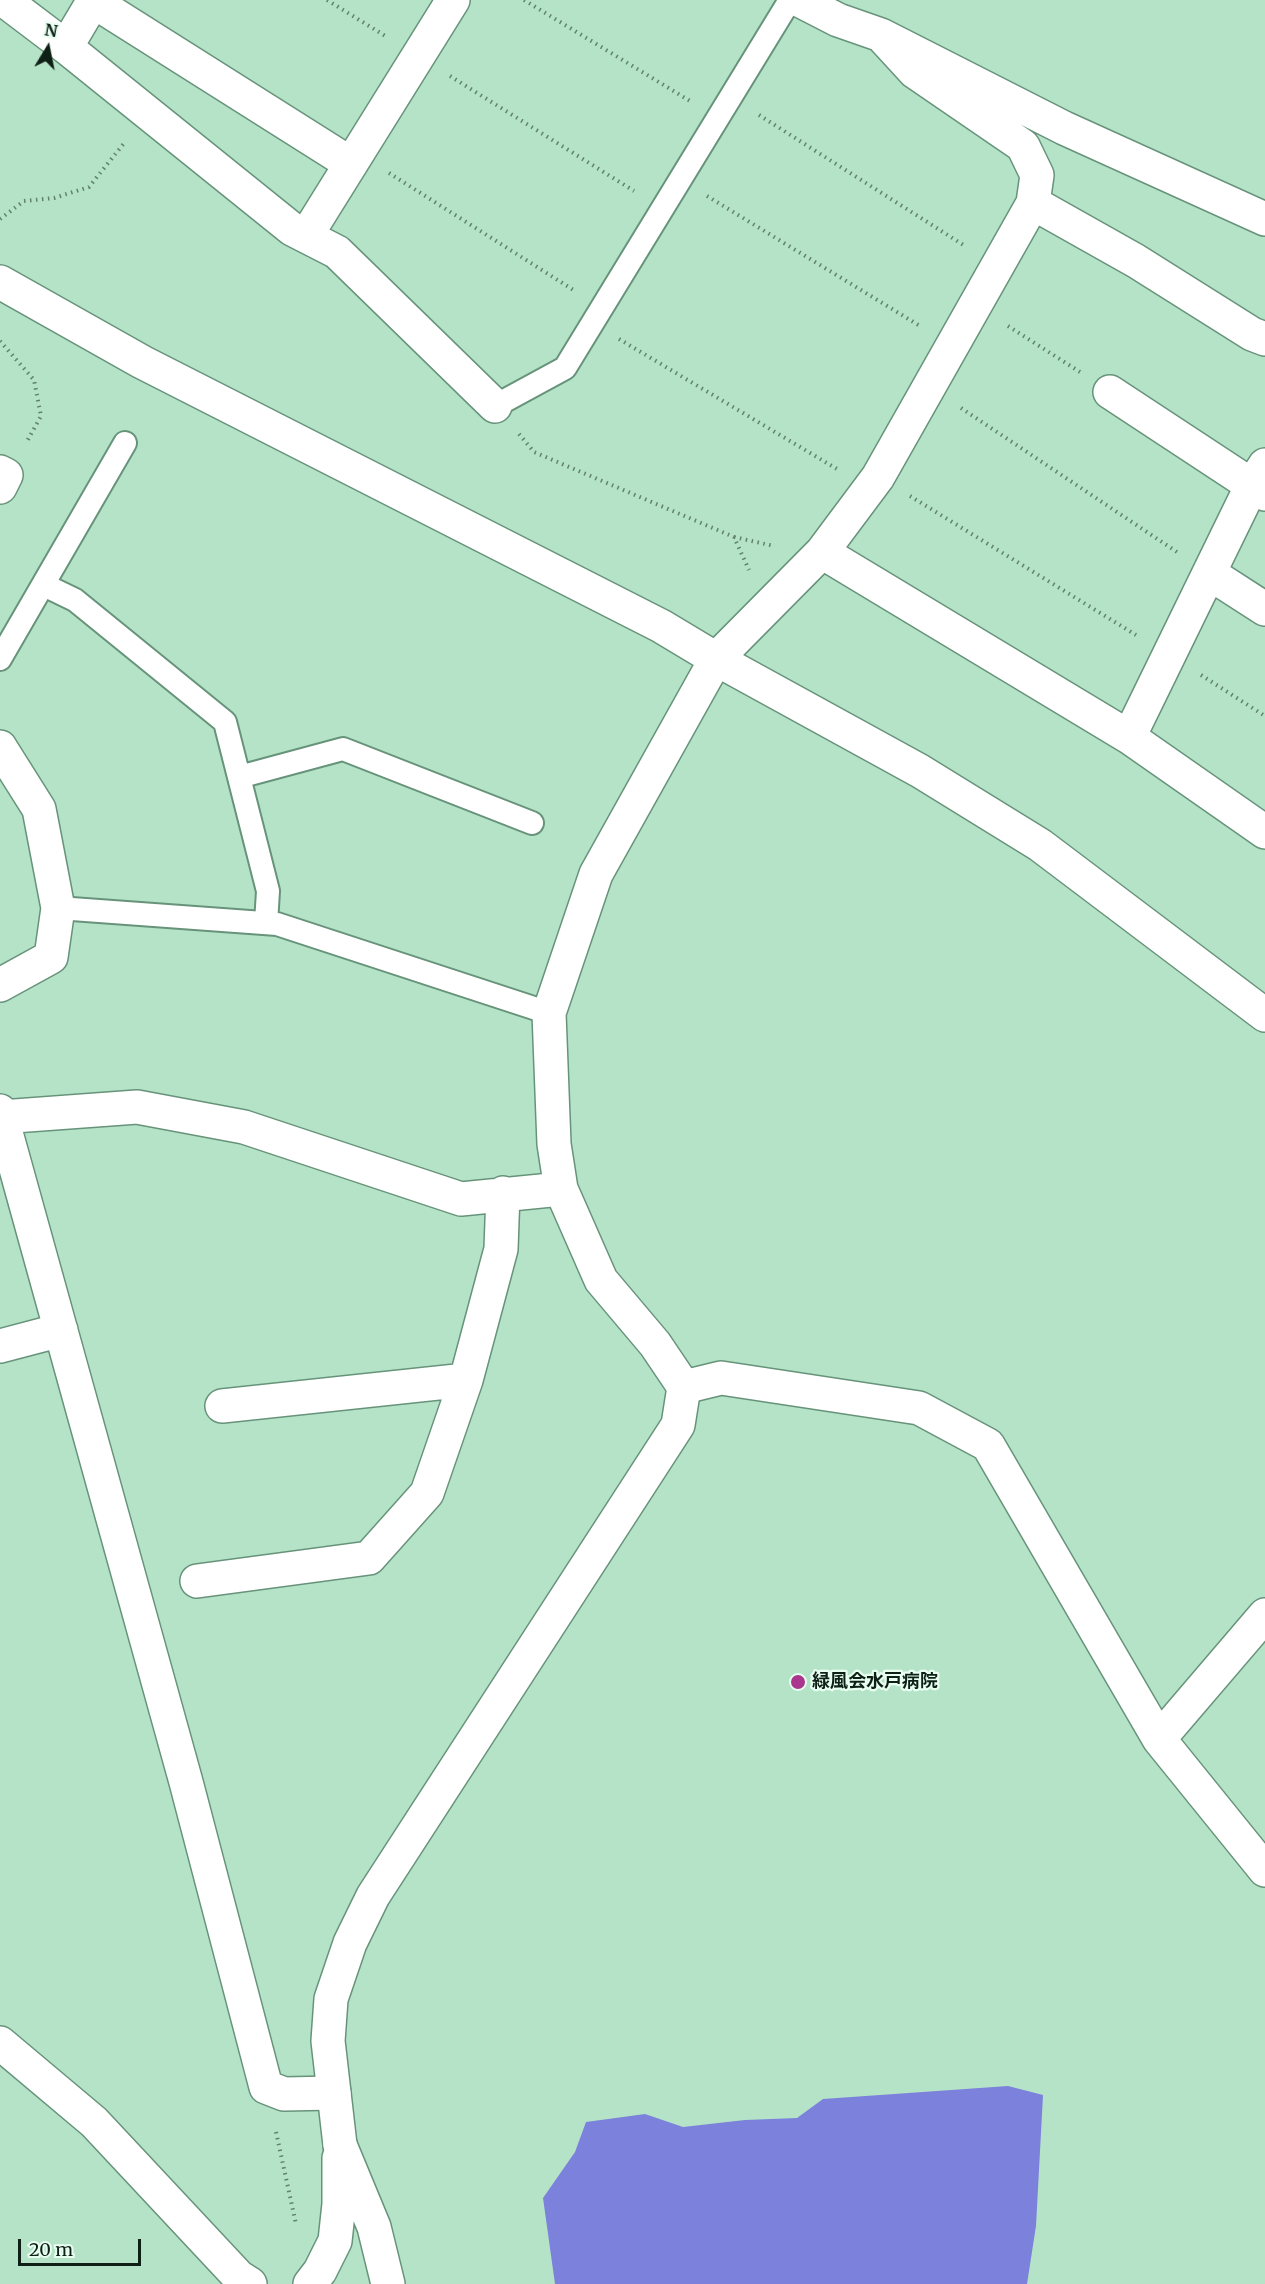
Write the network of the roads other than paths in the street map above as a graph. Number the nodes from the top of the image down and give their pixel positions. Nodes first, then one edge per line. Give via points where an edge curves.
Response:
1 (4, 0) edge
2 (453, 0) edge
3 (790, 0) edge
4 (799, 0) edge
5 (93, 1) edge
6 (843, 10) edge
7 (881, 35) junction
8 (66, 47) junction
9 (354, 158) junction
10 (1033, 203) junction
11 (1265, 219) edge
12 (306, 236) junction
13 (0, 282) edge
14 (1265, 339) edge
15 (1110, 392) road end
16 (495, 406) joint
17 (124, 443) dead end
18 (1261, 482) edge
19 (822, 552) junction
20 (1209, 573) junction
21 (44, 585) junction
22 (1265, 609) edge
23 (0, 659) edge
24 (716, 659) junction
25 (1129, 737) junction
26 (0, 747) edge
27 (239, 777) junction
28 (532, 823) dead end
29 (1265, 832) edge
30 (58, 908) junction
31 (266, 923) junction
32 (0, 985) edge
33 (549, 1013) junction
34 (1265, 1015) edge
35 (1, 1115) edge
36 (561, 1189) junction
37 (503, 1193) junction
38 (62, 1330) junction
39 (0, 1346) edge
40 (466, 1380) junction
41 (684, 1387) junction
42 (222, 1406) dead end
43 (197, 1581) dead end
44 (1265, 1616) edge
45 (1159, 1739) junction
46 (1265, 1870) edge
47 (0, 2043) edge
48 (334, 2093) junction
49 (340, 2145) junction
50 (312, 2281) edge
51 (250, 2284) edge
52 (388, 2284) edge

1 - 8 street
2 - 9 street
3 - 16 lane via 566,368
4 - 6 street
5 - 8 street
5 - 9 street
6 - 7 street
7 - 10 street via 915,72 1023,147 1037,175
7 - 11 street via 1064,128
8 - 12 street via 292,229
9 - 12 street
10 - 14 street
10 - 19 street via 874,483
12 - 16 street via 337,252
13 - 24 street via 142,362 661,626
15 - 18 street
17 - 21 lane
18 - 20 street
19 - 24 street
19 - 25 street
20 - 22 street
20 - 25 street
21 - 23 lane
21 - 27 lane via 75,600 225,722
24 - 33 street via 596,874
24 - 34 street via 920,771 1040,845
25 - 29 street
26 - 30 street via 39,809
27 - 28 lane via 343,749
27 - 31 lane via 268,891
30 - 31 lane
30 - 32 street via 51,957
31 - 33 lane
33 - 36 street via 554,1144
35 - 37 street via 137,1107 244,1127 460,1199
35 - 38 street
36 - 37 street
36 - 41 street via 601,1280 655,1344
37 - 40 street via 501,1249
38 - 39 street
38 - 48 street via 266,2087 284,2094
40 - 42 street
40 - 43 street via 427,1493 369,1558
41 - 45 street via 721,1378 919,1408 988,1445
41 - 48 street via 678,1425 485,1720 359,1924 331,1999 328,2041
44 - 45 street
45 - 46 street
47 - 51 street via 94,2122 239,2277
48 - 49 street
49 - 50 street via 335,2241
49 - 52 street via 374,2227

